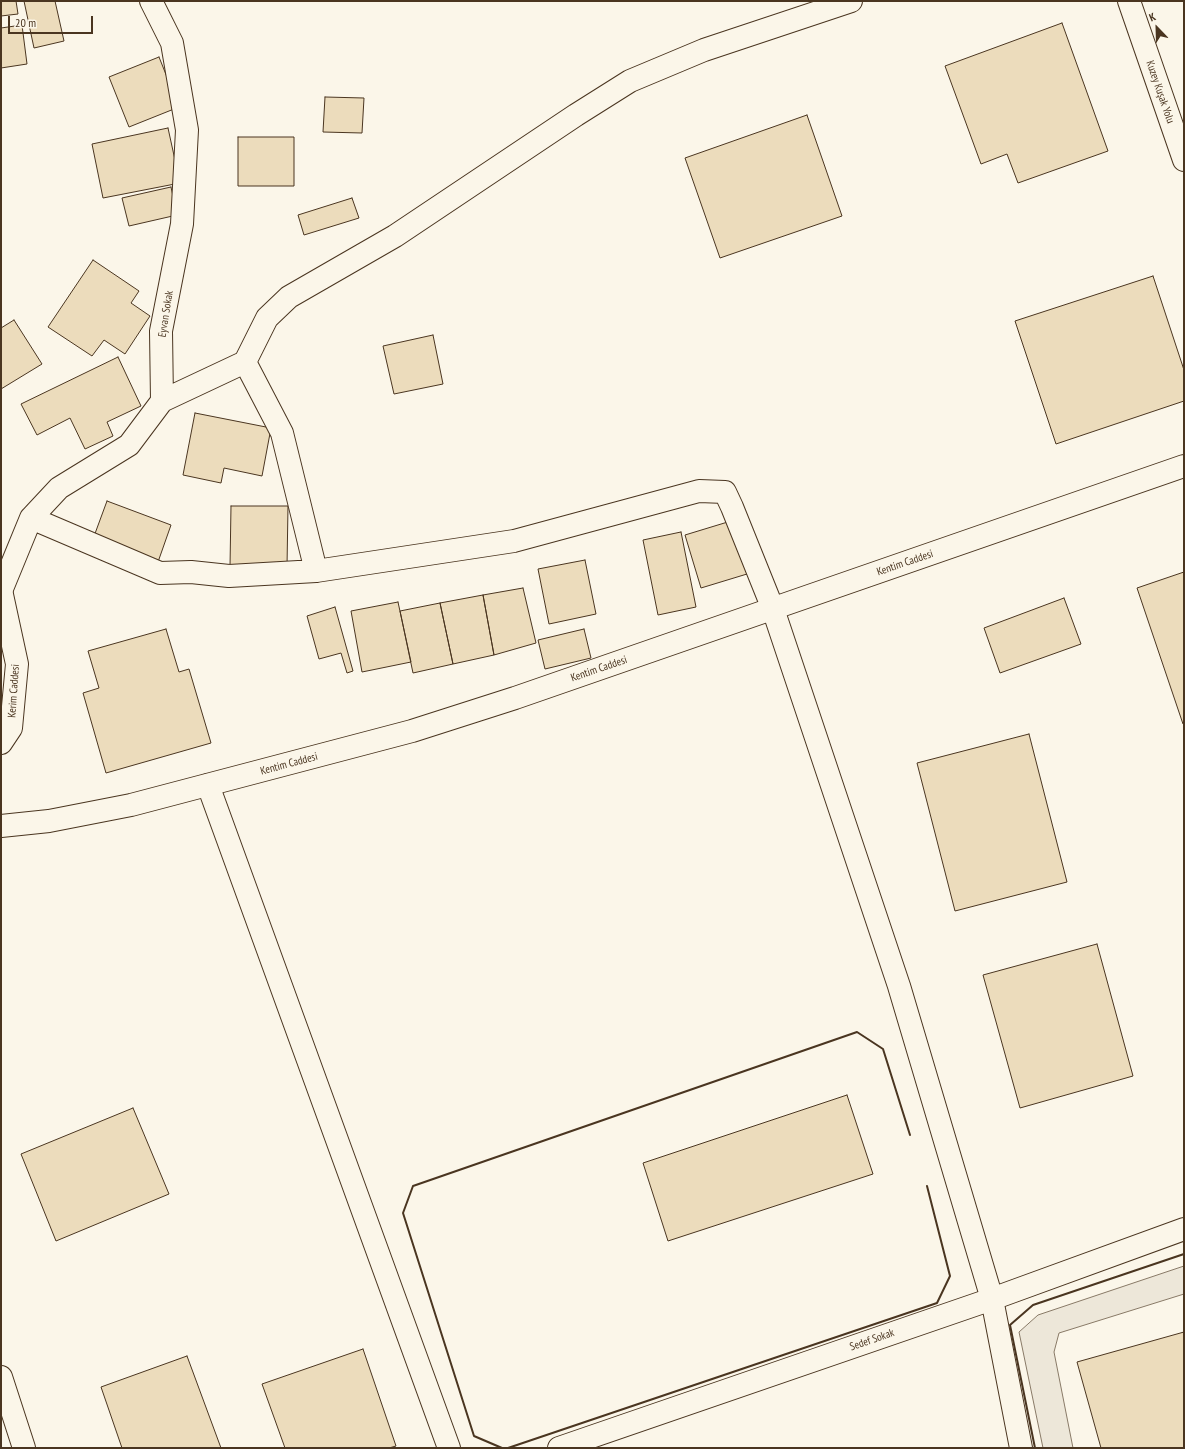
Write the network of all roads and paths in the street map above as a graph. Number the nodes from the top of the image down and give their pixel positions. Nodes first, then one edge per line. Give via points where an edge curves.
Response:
1 (151, 1) edge
2 (851, 1) edge
3 (1129, 1) edge
4 (1184, 160) edge
5 (245, 362) junction
6 (162, 401) junction
7 (1184, 466) edge
8 (31, 518) junction
9 (316, 571) junction
10 (1, 590) edge
11 (773, 609) junction
12 (1, 743) edge
13 (208, 785) junction
14 (1, 826) edge
15 (1184, 1229) edge
16 (992, 1299) junction
17 (1, 1377) edge
18 (5, 1404) edge
19 (24, 1448) edge
20 (449, 1448) edge
21 (559, 1448) edge
22 (1021, 1448) edge

1 - 6 street, Eyvan Sokak via 172,43 187,130 182,224 161,331
2 - 5 street via 704,50 630,81 395,236 289,297 267,318
3 - 4 street, Kuzey Kuşak Yolu
5 - 6 street
5 - 9 street via 282,433
6 - 8 street via 129,446 59,488
7 - 11 street, Kentim Caddesi
8 - 9 street via 160,573 191,572 229,576
8 - 10 street
9 - 11 street via 514,541 700,492 725,492
10 - 12 street, Kerim Caddesi via 17,664 11,728
11 - 13 street, Kentim Caddesi via 522,696 412,731
11 - 16 street via 899,986
13 - 14 street, Kentim Caddesi via 131,805 49,821
13 - 20 street
15 - 16 street, Sedef Sokak
16 - 21 street, Sedef Sokak
16 - 22 street
17 - 18 street
18 - 19 street

